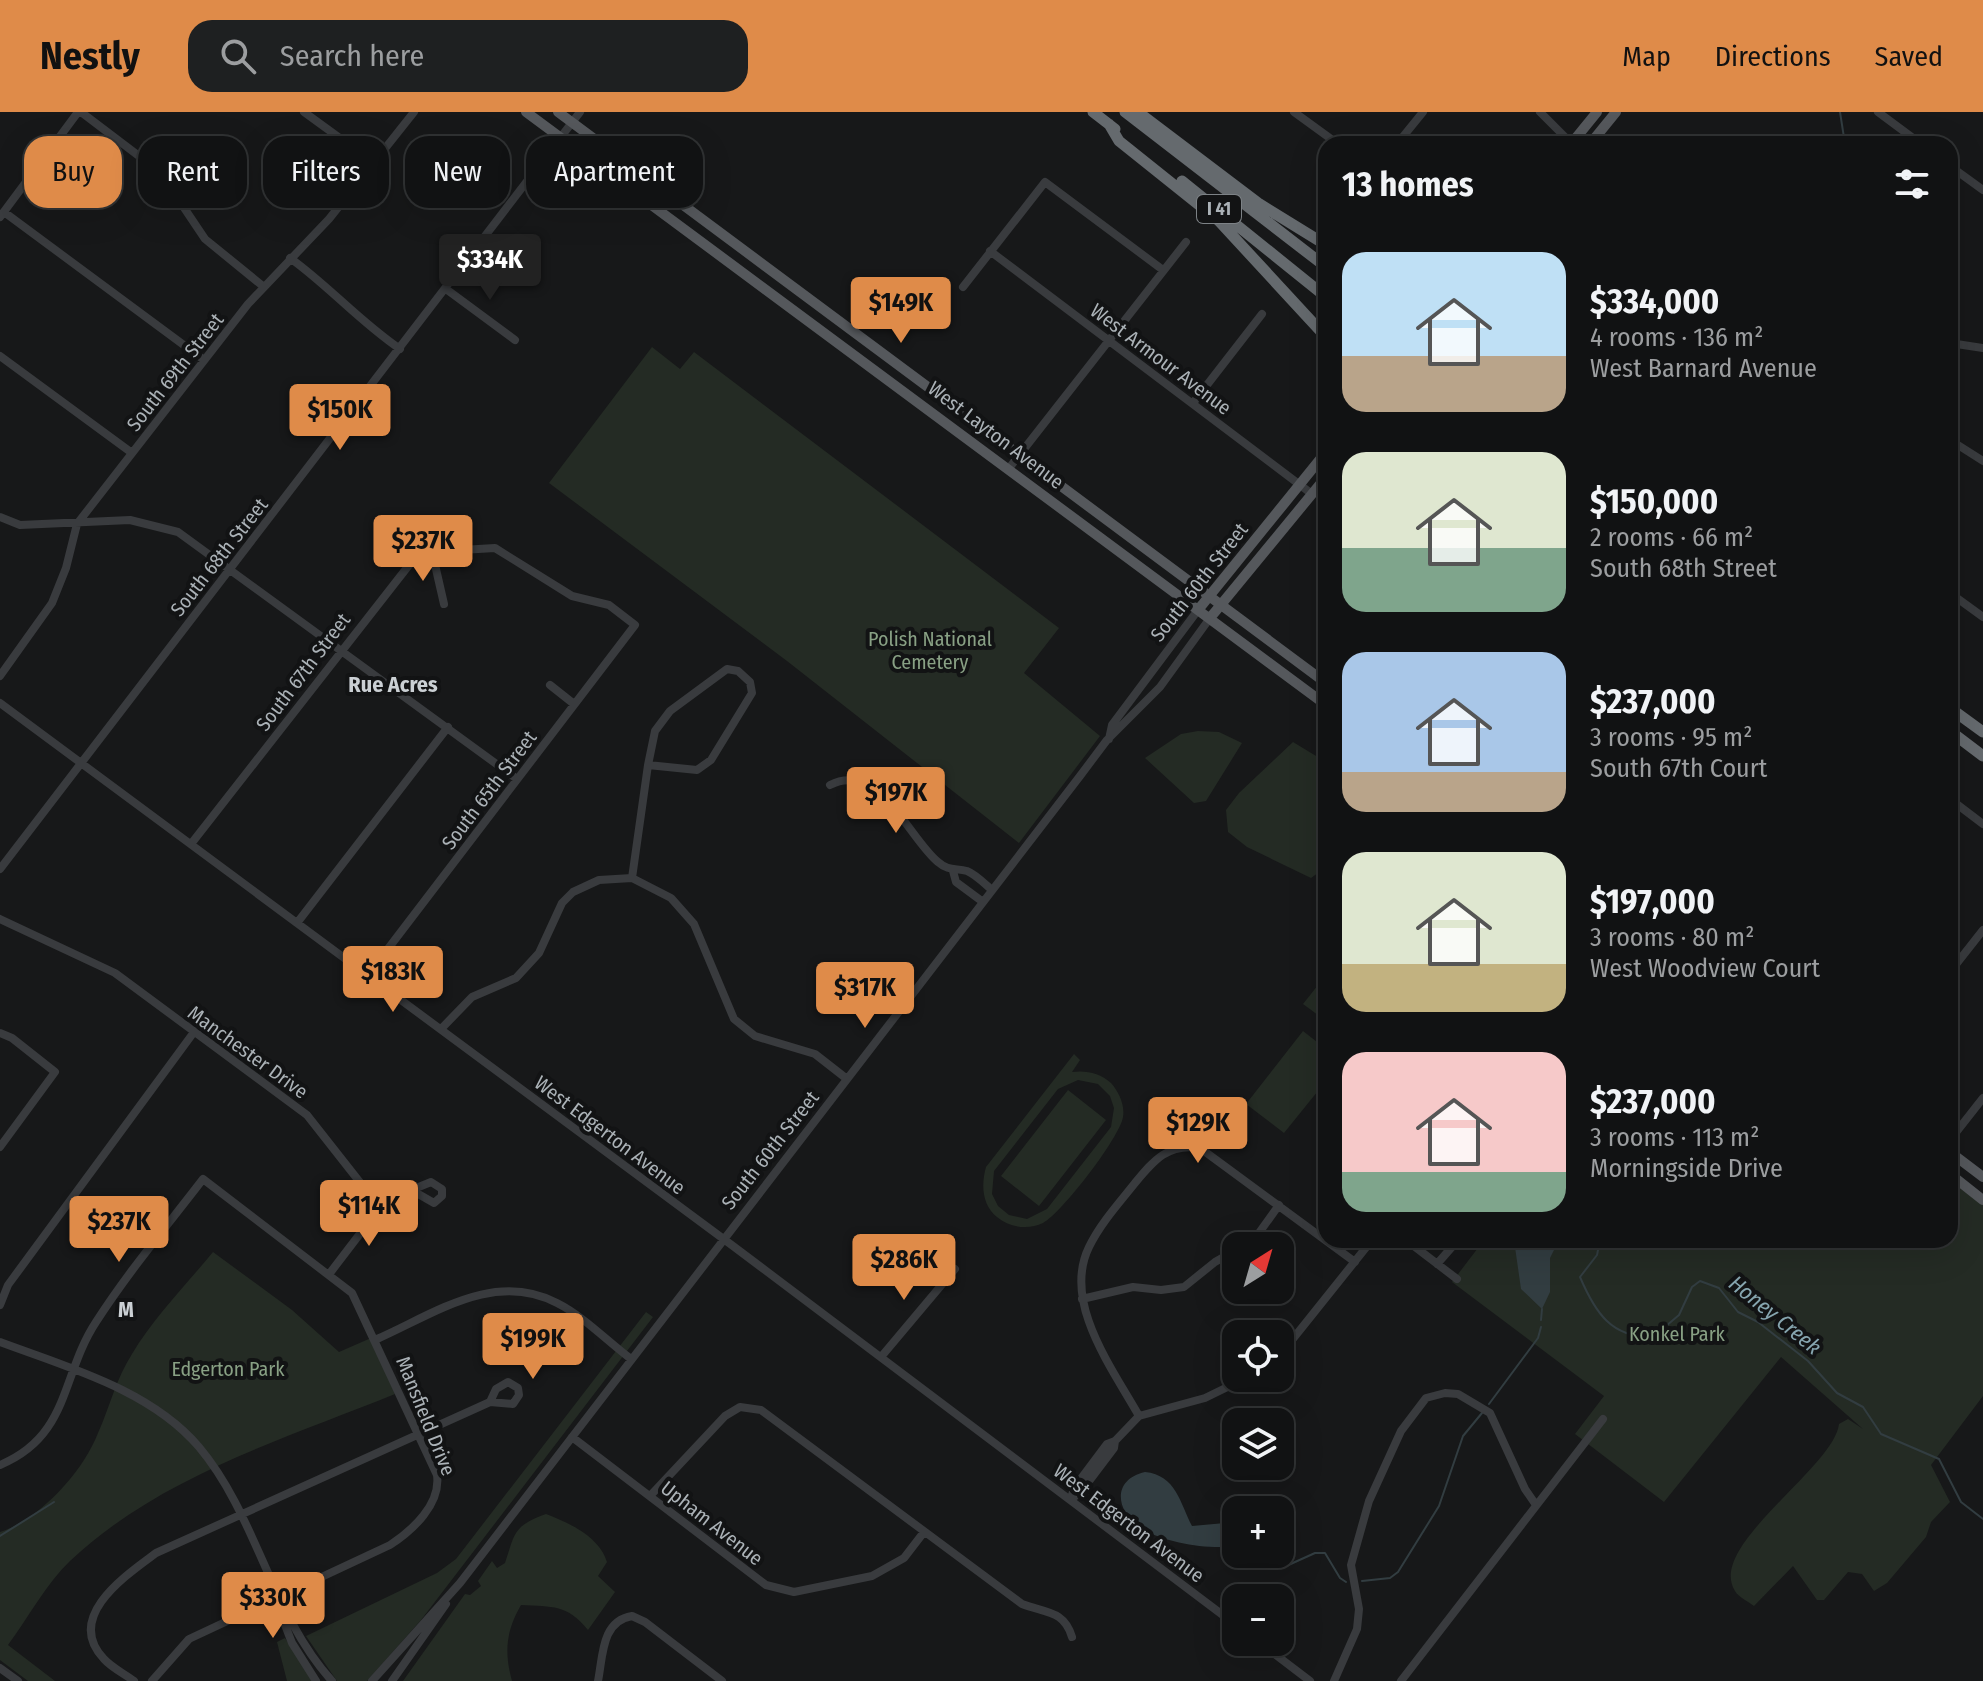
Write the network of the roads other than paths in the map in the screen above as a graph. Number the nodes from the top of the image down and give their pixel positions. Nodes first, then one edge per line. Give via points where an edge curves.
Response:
1 (80, 112) edge
2 (304, 112) edge
3 (414, 112) edge
4 (526, 112) edge
5 (558, 112) edge
6 (580, 112) edge
7 (1093, 112) edge
8 (1125, 112) edge
9 (1138, 112) edge
10 (1423, 112) edge
11 (1540, 112) edge
12 (1597, 112) edge
13 (1616, 112) edge
14 (1878, 112) edge
15 (1301, 114) edge
16 (572, 122) junction
17 (1109, 124) junction
18 (337, 136) edge
19 (558, 136) edge
20 (562, 136) edge
21 (1328, 136) edge
22 (1404, 136) edge
23 (1564, 136) edge
24 (1578, 136) edge
25 (1596, 136) edge
26 (1910, 136) edge
27 (389, 144) edge
28 (1958, 172) edge
29 (526, 184) edge
30 (1983, 190) edge
31 (338, 208) edge
32 (657, 208) edge
33 (2, 215) edge
34 (1318, 240) edge
35 (1186, 242) dead end
36 (990, 251) junction
37 (290, 258) junction
38 (1318, 261) edge
39 (1163, 270) junction
40 (264, 287) junction
41 (963, 287) dead end
42 (446, 289) junction
43 (1318, 291) edge
44 (1262, 314) dead end
45 (1318, 328) edge
46 (515, 340) dead end
47 (1110, 340) junction
48 (1958, 344) edge
49 (1983, 348) edge
50 (400, 349) junction
51 (0, 356) edge
52 (204, 360) junction
53 (1193, 403) junction
54 (1958, 445) edge
55 (132, 453) junction
56 (1020, 454) junction
57 (1983, 461) edge
58 (1318, 462) edge
59 (1010, 467) junction
60 (1300, 485) junction
61 (1318, 487) edge
62 (1312, 494) junction
63 (0, 517) edge
64 (77, 524) junction
65 (1251, 545) junction
66 (1263, 554) junction
67 (433, 556) junction
68 (230, 567) junction
69 (1209, 596) junction
70 (1958, 599) edge
71 (444, 604) dead end
72 (1223, 605) junction
73 (1198, 610) junction
74 (1983, 617) edge
75 (1210, 618) junction
76 (635, 625) joint
77 (341, 648) junction
78 (1166, 652) junction
79 (1179, 661) junction
80 (0, 676) edge
81 (1318, 677) edge
82 (550, 685) dead end
83 (1318, 699) edge
84 (0, 703) edge
85 (574, 704) junction
86 (1958, 714) edge
87 (448, 727) junction
88 (1983, 732) edge
89 (1958, 737) edge
90 (1109, 739) junction
91 (1983, 756) edge
92 (81, 763) junction
93 (648, 765) junction
94 (517, 779) junction
95 (830, 785) dead end
96 (1958, 805) edge
97 (1983, 824) edge
98 (191, 844) junction
99 (0, 869) edge
100 (953, 871) junction
101 (632, 878) junction
102 (992, 890) junction
103 (983, 902) junction
104 (0, 919) edge
105 (297, 923) junction
106 (1983, 930) edge
107 (1958, 962) edge
108 (368, 975) junction
109 (441, 1029) junction
110 (194, 1032) junction
111 (0, 1033) edge
112 (847, 1079) junction
113 (1983, 1098) edge
114 (1958, 1130) edge
115 (0, 1147) edge
116 (1958, 1158) edge
117 (1983, 1177) edge
118 (1958, 1180) edge
119 (413, 1191) dead end
120 (1983, 1200) edge
121 (377, 1204) junction
122 (1279, 1205) junction
123 (1260, 1232) edge
124 (1318, 1234) edge
125 (724, 1239) junction
126 (1336, 1248) edge
127 (1366, 1248) edge
128 (1416, 1248) edge
129 (1451, 1248) edge
130 (1222, 1260) edge
131 (1355, 1262) junction
132 (1437, 1264) junction
133 (955, 1269) dead end
134 (330, 1273) junction
135 (1457, 1279) dead end
136 (1082, 1299) junction
137 (0, 1305) edge
138 (1294, 1338) edge
139 (377, 1339) junction
140 (0, 1342) edge
141 (881, 1357) junction
142 (631, 1359) junction
143 (75, 1370) junction
144 (1222, 1390) edge
145 (490, 1402) dead end
146 (1139, 1416) junction
147 (1603, 1419) dead end
148 (418, 1433) junction
149 (572, 1437) junction
150 (0, 1465) edge
151 (650, 1496) junction
152 (1071, 1499) junction
153 (1536, 1505) junction
154 (239, 1515) junction
155 (924, 1532) junction
156 (460, 1583) junction
157 (276, 1596) junction
158 (1222, 1614) edge
159 (1072, 1637) dead end
160 (1277, 1656) edge
161 (0, 1668) edge
162 (380, 1671) junction
163 (18, 1681) edge
164 (134, 1681) edge
165 (152, 1681) edge
166 (316, 1681) edge
167 (332, 1681) edge
168 (372, 1681) edge
169 (392, 1681) edge
170 (598, 1681) edge
171 (722, 1681) edge
172 (1310, 1681) edge
173 (1334, 1681) edge
174 (1401, 1681) edge

1 - 33 street
1 - 40 street via 160,172 205,239
2 - 18 street
3 - 27 street, South 69th Street
4 - 19 main road, West Layton Avenue
5 - 16 main road, West Layton Avenue
6 - 16 street, South 68th Street
7 - 17 highway, I 41
8 - 38 highway, I 41
9 - 34 highway via 1258,203
10 - 22 street
11 - 23 street
12 - 24 main road
13 - 25 main road
14 - 26 street
15 - 21 street
16 - 20 street, South 68th Street
16 - 56 main road, West Layton Avenue
17 - 43 highway, I 41
17 - 45 highway via 1119,141 1219,221
28 - 30 street
29 - 42 street, South 68th Street
31 - 37 street, South 69th Street
32 - 59 main road, West Layton Avenue
33 - 52 street
35 - 39 street
36 - 39 street via 1045,182
36 - 41 street
36 - 47 street, West Armour Avenue
37 - 40 street, South 69th Street
37 - 50 street via 359,321
39 - 47 street
40 - 52 street, South 69th Street
42 - 46 street
42 - 50 street, South 68th Street
44 - 53 street
47 - 53 street, West Armour Avenue
47 - 56 street
48 - 49 street
50 - 68 street, South 68th Street
51 - 55 street
52 - 55 street, South 69th Street
53 - 60 street, West Armour Avenue
54 - 57 street
55 - 64 street, South 69th Street
56 - 59 street
56 - 69 main road, West Layton Avenue
58 - 60 main road, South 60th Street
59 - 73 main road, West Layton Avenue
60 - 62 street, West Armour Avenue
60 - 65 main road, South 60th Street
61 - 62 main road, South 60th Street
62 - 66 main road, South 60th Street
63 - 64 street via 20,525
64 - 68 street via 130,520 178,532
64 - 80 street, South 69th Street via 52,603
65 - 66 main road
65 - 69 main road, South 60th Street
66 - 72 main road, South 60th Street
67 - 71 street
67 - 76 street, South 67th Street via 495,548 572,596 609,605
67 - 77 street, South 67th Street via 413,560
68 - 77 street
68 - 92 street, South 68th Street
69 - 72 main road, West Layton Avenue
69 - 73 main road, South 60th Street
70 - 74 street
72 - 75 main road, South 60th Street
72 - 81 main road, West Layton Avenue
73 - 75 main road, West Layton Avenue
73 - 78 street, South 60th Street
75 - 79 street, South 60th Street
75 - 83 main road, West Layton Avenue
76 - 85 street, South 65th Street
77 - 87 street
77 - 98 street, South 67th Street
78 - 79 street
78 - 90 street, South 60th Street via 1112,725
79 - 90 street, South 60th Street
82 - 85 street
84 - 92 street, West Edgerton Avenue
85 - 94 street, South 65th Street
86 - 88 highway
87 - 94 street
87 - 105 street
89 - 91 highway
90 - 102 street, South 60th Street
92 - 98 street, West Edgerton Avenue
92 - 99 street, South 68th Street
93 - 93 street via 655,731 670,711 727,669 750,682 752,693 711,760 697,770
93 - 101 street
94 - 108 street, South 65th Street
95 - 100 street via 852,781 884,797 934,859
96 - 97 street
98 - 105 street, West Edgerton Avenue
100 - 102 street via 967,871
100 - 103 street via 956,882
101 - 109 street via 599,880 573,892 562,903 539,953 516,978 472,997
101 - 112 street via 671,898 694,924 734,1019 755,1036 815,1054
102 - 103 street, South 60th Street
103 - 112 street, South 60th Street
104 - 110 street, Manchester Drive via 115,973
105 - 108 street, West Edgerton Avenue
106 - 107 street
108 - 109 street, West Edgerton Avenue
109 - 125 street, West Edgerton Avenue
110 - 121 street, Manchester Drive via 307,1115
110 - 137 street via 8,1285
111 - 115 street via 55,1072
112 - 125 street, South 60th Street
113 - 114 street
116 - 117 main road
118 - 120 main road
119 - 121 street
121 - 134 street
122 - 123 street
122 - 124 street
122 - 136 street via 1200,1148 1165,1152 1096,1234 1082,1265
125 - 141 street, West Edgerton Avenue
125 - 142 street, South 60th Street
126 - 131 street
127 - 131 street
128 - 132 street
129 - 132 street
130 - 136 street via 1184,1287 1133,1287
131 - 138 street
132 - 135 street
133 - 141 street
134 - 139 street, Mansfield Drive via 352,1293
134 - 143 street, Mansfield Drive via 203,1179 96,1320
136 - 146 street
139 - 142 street via 477,1294 503,1289 533,1292 559,1304
139 - 148 street, Mansfield Drive
140 - 143 street
141 - 152 street, West Edgerton Avenue
142 - 149 street, South 60th Street
143 - 150 street via 63,1405 41,1438
143 - 154 street via 161,1414 198,1446
144 - 146 street
145 - 148 street
146 - 152 street via 1107,1444
147 - 153 street
148 - 154 street
148 - 157 street, Mansfield Drive via 439,1488 406,1535
149 - 151 street, Upham Avenue
149 - 156 street, South 60th Street
151 - 155 street, Upham Avenue via 766,1585 794,1592 872,1576 904,1558
151 - 155 street via 725,1416 740,1407 761,1410
152 - 158 street, West Edgerton Avenue
153 - 173 street via 1490,1413 1458,1394 1426,1398 1401,1431 1369,1501 1351,1565 1357,1629
153 - 174 street
154 - 157 street
154 - 164 street via 156,1553 97,1607 89,1631 104,1659
155 - 159 street via 1022,1604 1055,1612 1068,1623
156 - 162 street, South 60th Street
156 - 169 street, South 60th Street
157 - 165 street, Mansfield Drive via 189,1639
157 - 166 street via 292,1643
157 - 167 street
160 - 172 street
161 - 163 street
162 - 168 street, South 60th Street
162 - 169 street
170 - 171 street via 608,1632 632,1616

